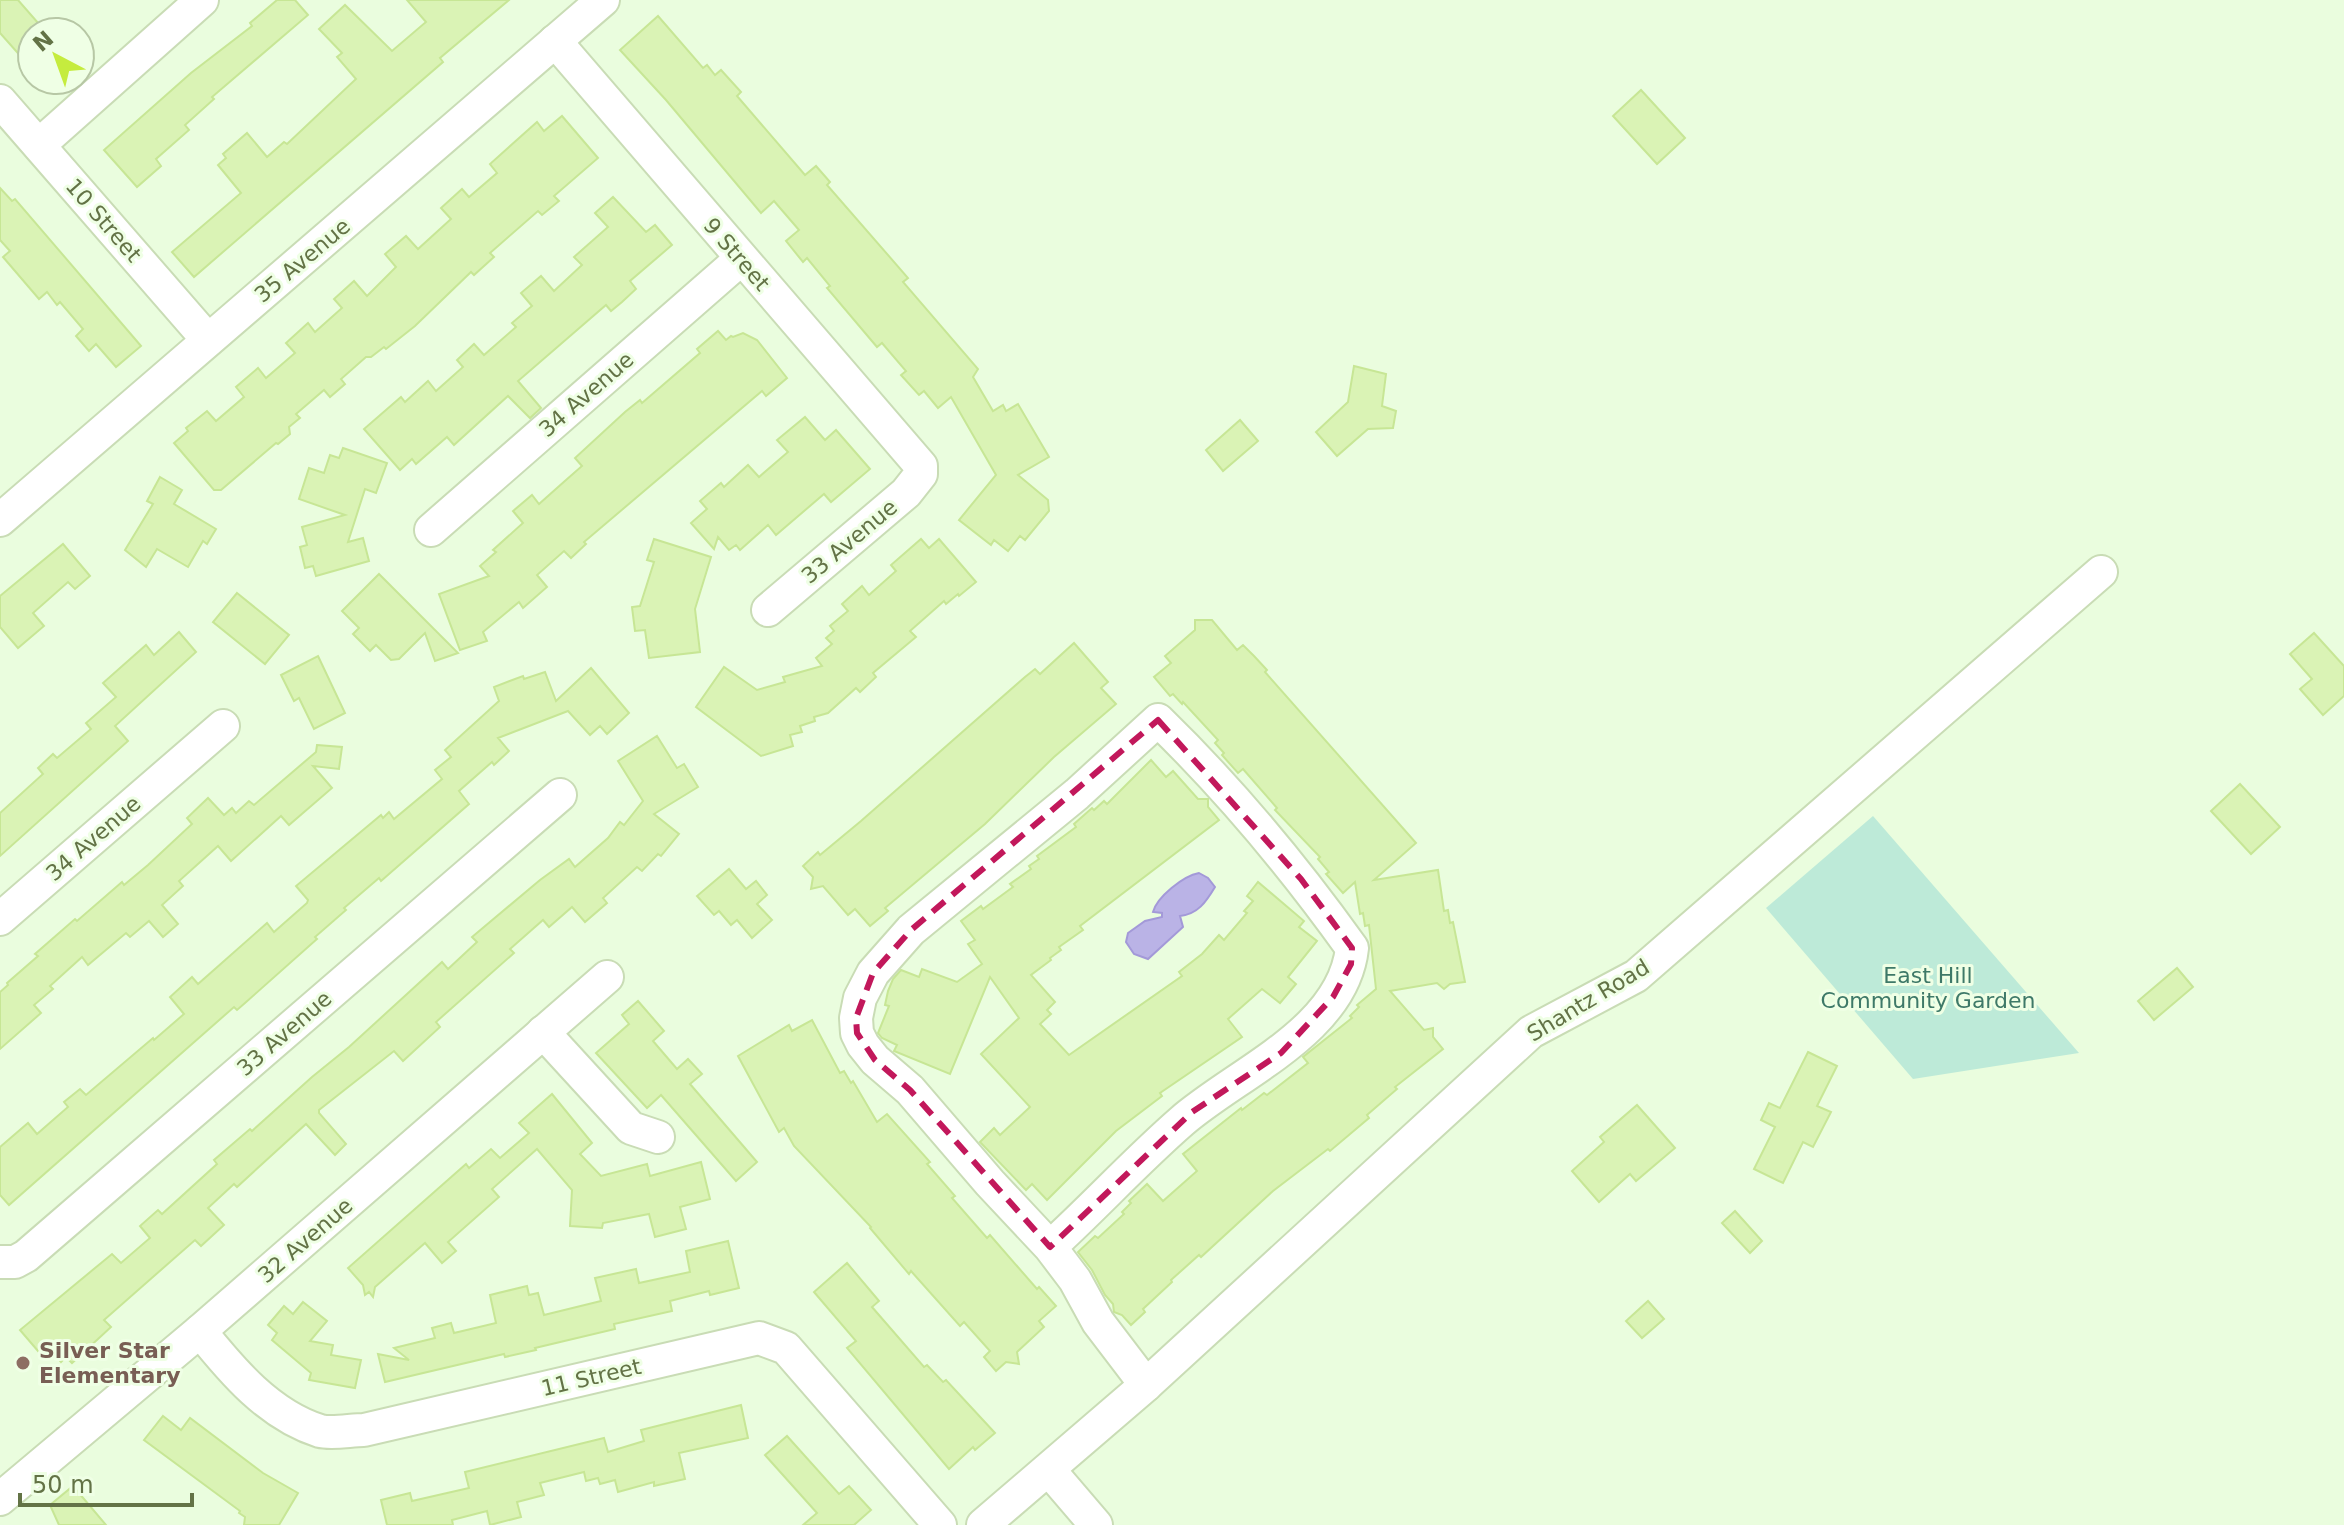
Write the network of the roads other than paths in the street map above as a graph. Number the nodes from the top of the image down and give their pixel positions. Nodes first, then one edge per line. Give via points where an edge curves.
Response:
1 (202, 0) edge
2 (603, 0) edge
3 (555, 41) junction
4 (0, 101) edge
5 (39, 145) junction
6 (741, 259) junction
7 (208, 340) junction
8 (921, 466) joint
9 (0, 520) edge
10 (431, 530) dead end
11 (2101, 572) dead end
12 (768, 610) dead end
13 (223, 726) dead end
14 (560, 795) dead end
15 (0, 919) edge
16 (607, 977) dead end
17 (543, 1032) junction
18 (658, 1137) dead end
19 (1050, 1247) junction
20 (2, 1263) edge
21 (200, 1331) junction
22 (1146, 1385) junction
23 (1049, 1470) junction
24 (0, 1499) edge
25 (940, 1525) edge
26 (983, 1525) edge
27 (1096, 1525) edge

1 - 5 street
2 - 3 street, 35 Avenue
3 - 6 street, 9 Street
3 - 7 street, 35 Avenue
4 - 5 street, 10 Street
5 - 7 street, 10 Street
6 - 8 street, 9 Street
6 - 10 street, 34 Avenue
7 - 9 street, 35 Avenue
8 - 12 street, 33 Avenue via 906,493
11 - 22 street, Shantz Road via 1636,976 1531,1032
13 - 15 street, 34 Avenue
14 - 20 street, 33 Avenue via 26,1256
16 - 17 street, 32 Avenue
17 - 18 street via 631,1128
17 - 21 street, 32 Avenue
19 - 19 street via 863,1045 857,1033 860,998 873,973 911,930 1158,720 1301,879 1352,948 1351,964 1333,997 1281,1053 1192,1112
19 - 22 street
21 - 24 street, 32 Avenue
21 - 25 street, 11 Street via 237,1375 279,1412 322,1432 364,1430 759,1338 786,1348
22 - 23 street, Shantz Road
23 - 26 street, Shantz Road
23 - 27 street

